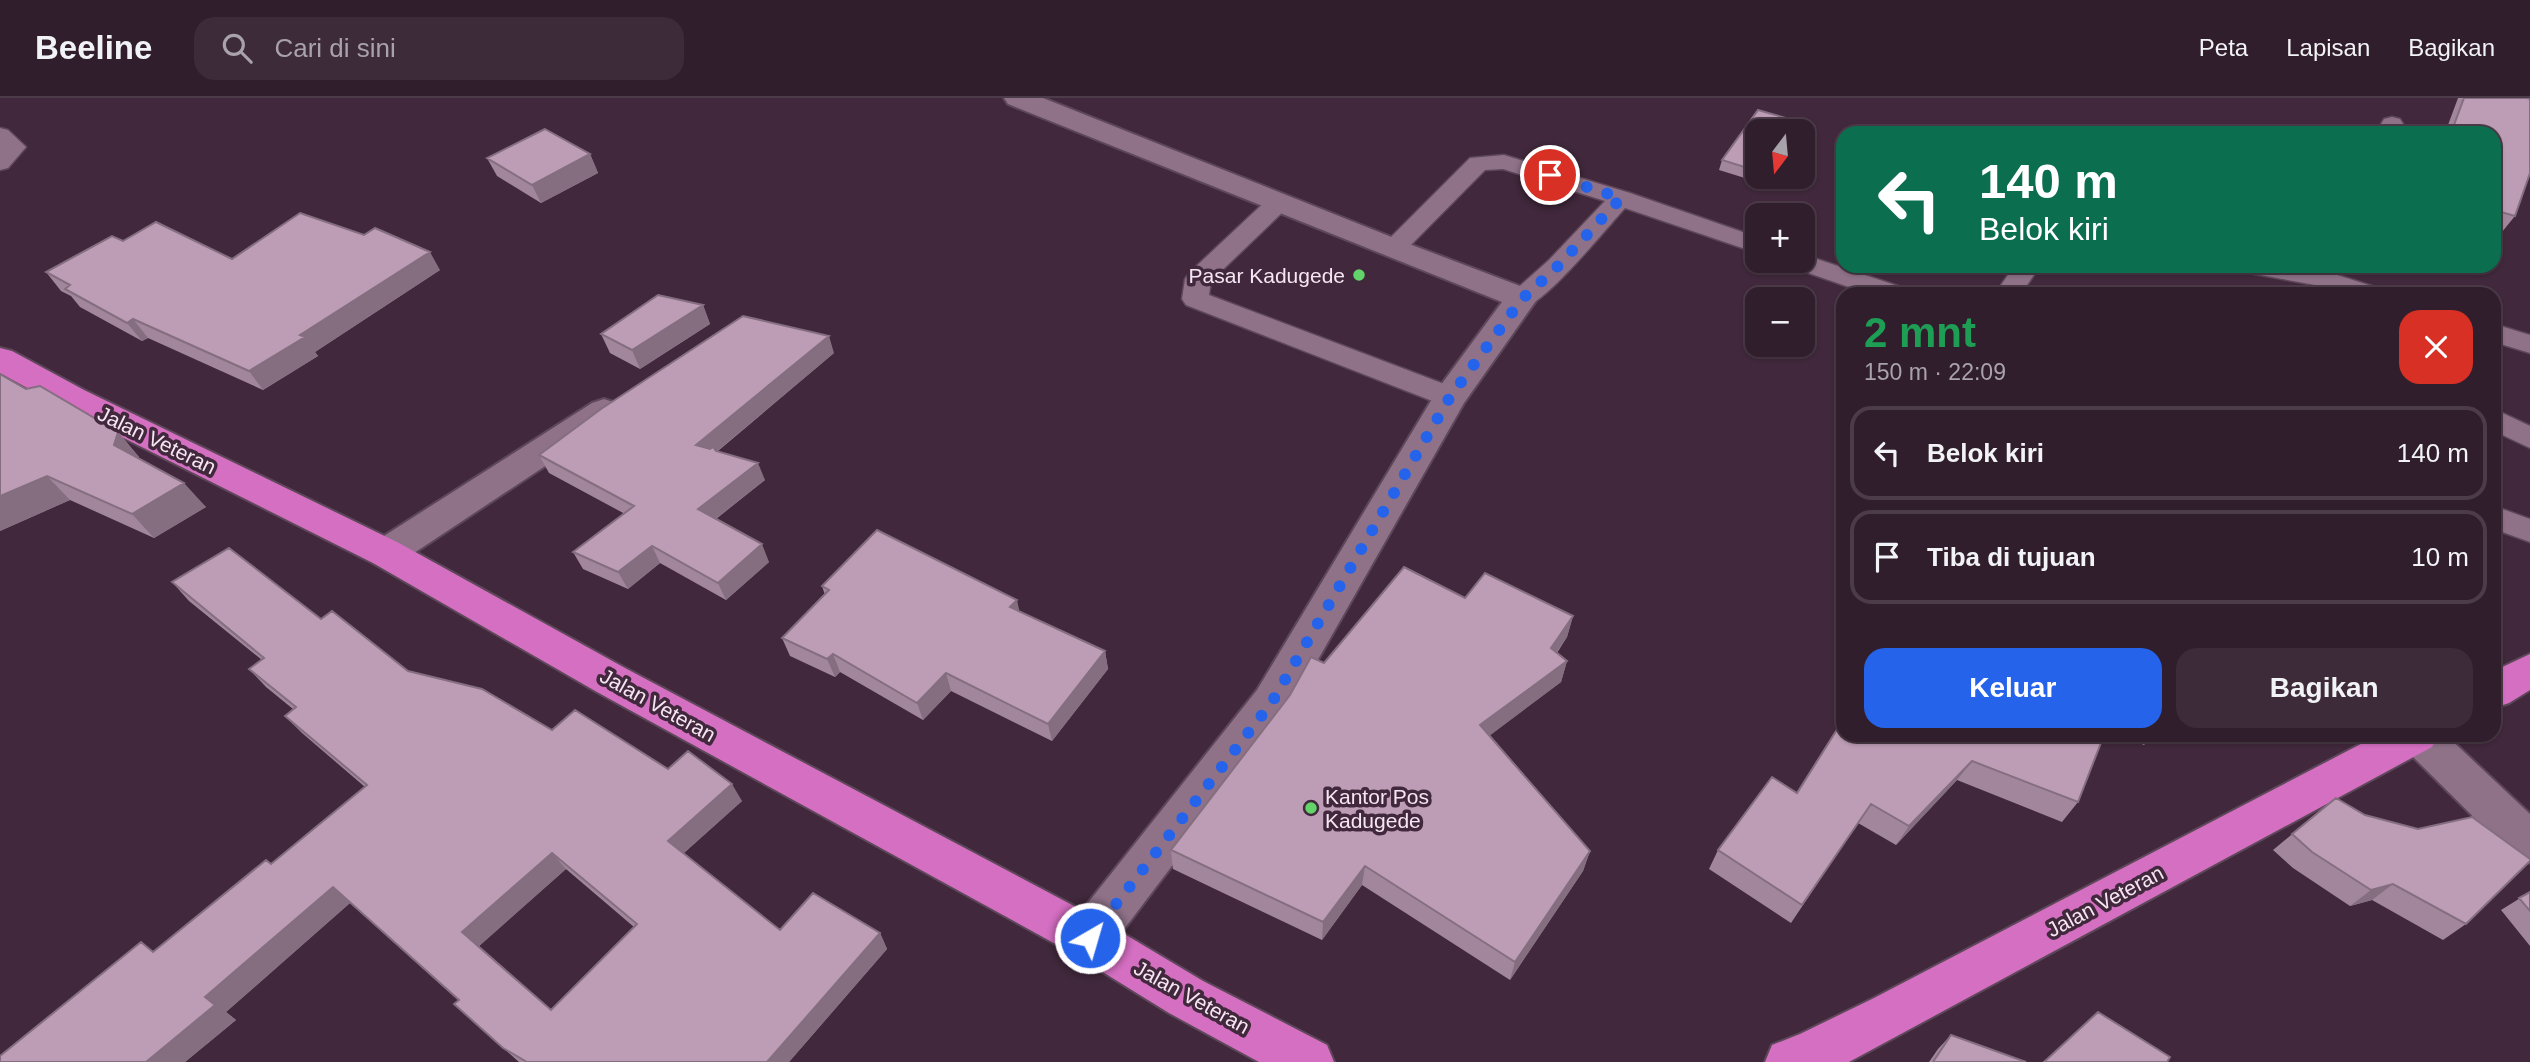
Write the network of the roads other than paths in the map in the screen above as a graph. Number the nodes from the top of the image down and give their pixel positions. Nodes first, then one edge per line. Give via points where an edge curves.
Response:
1 (1018, 98) edge
2 (0, 135) edge
3 (0, 163) edge
4 (1621, 198) junction
5 (1278, 203) junction
6 (1745, 241) edge
7 (1393, 249) junction
8 (1815, 266) edge
9 (2324, 273) edge
10 (1875, 287) edge
11 (2354, 287) edge
12 (1522, 299) junction
13 (2501, 335) edge
14 (2530, 344) edge
15 (0, 359) edge
16 (636, 390) edge
17 (1450, 397) junction
18 (2501, 423) edge
19 (2530, 438) edge
20 (2501, 520) edge
21 (2530, 531) edge
22 (386, 553) junction
23 (2530, 670) edge
24 (2501, 687) edge
25 (2404, 742) edge
26 (2424, 742) edge
27 (2530, 843) edge
28 (1090, 938) junction
29 (1798, 1059) edge
30 (1309, 1062) edge

1 - 5 street
2 - 3 lane via 14,147
4 - 6 lane
4 - 7 lane via 1504,162 1486,161 1478,163
4 - 12 lane
5 - 7 street
5 - 17 lane via 1198,279 1195,299
7 - 12 street
8 - 10 lane
9 - 11 lane
12 - 17 street
13 - 14 lane
15 - 22 highway, Jalan Veteran
16 - 22 street
17 - 28 street via 1272,702
18 - 19 lane
20 - 21 lane
22 - 28 highway, Jalan Veteran
23 - 24 highway
25 - 29 highway, Jalan Veteran via 1891,1015
26 - 27 street
28 - 30 highway, Jalan Veteran via 1186,997

